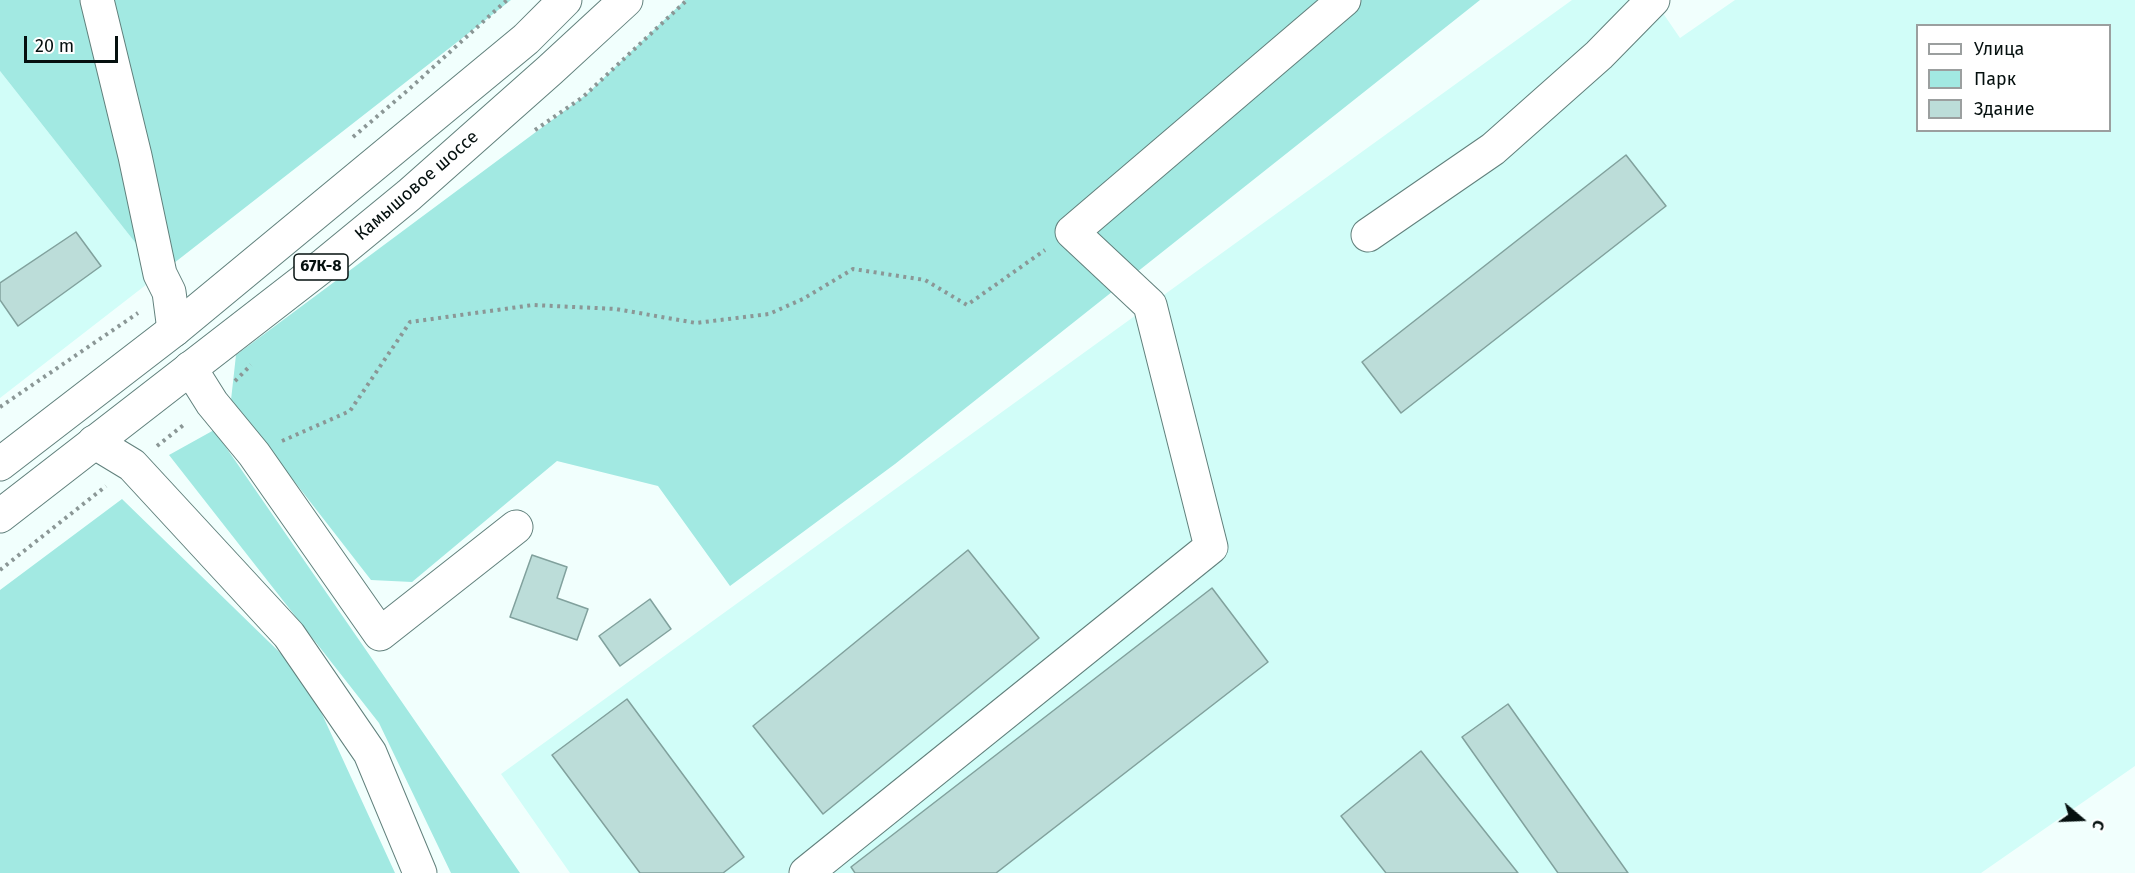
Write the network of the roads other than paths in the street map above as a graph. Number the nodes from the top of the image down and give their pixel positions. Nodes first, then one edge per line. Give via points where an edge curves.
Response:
1 (97, 0) edge
2 (565, 0) edge
3 (626, 0) edge
4 (1344, 0) edge
5 (1653, 0) edge
6 (1368, 235) dead end
7 (174, 330) junction
8 (190, 368) junction
9 (94, 442) junction
10 (0, 464) edge
11 (0, 516) edge
12 (516, 527) dead end
13 (808, 872) edge
14 (420, 873) edge

1 - 7 main road
2 - 7 main road, 67К-8 via 526,39
3 - 8 main road, Камышовое шоссе / 67К-8 via 409,195
4 - 13 main road via 1072,232 1150,304 1211,547
5 - 6 main road via 1599,55 1493,148
7 - 10 main road, 67К-8
8 - 9 main road, Камышовое шоссе / 67К-8
8 - 12 main road via 381,634
9 - 11 main road, Камышовое шоссе / 67К-8
9 - 14 main road via 132,465 289,636 370,753

